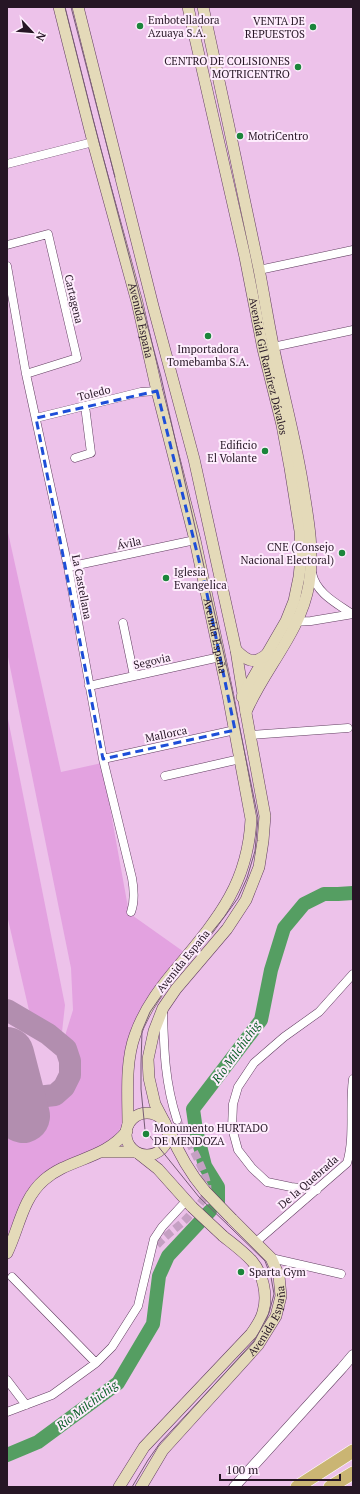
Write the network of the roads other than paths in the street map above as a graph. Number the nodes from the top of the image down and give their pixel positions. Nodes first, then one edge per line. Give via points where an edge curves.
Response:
1 (59, 7) edge
2 (78, 7) edge
3 (188, 7) edge
4 (203, 7) edge
5 (93, 142) junction
6 (7, 164) edge
7 (7, 244) edge
8 (353, 250) edge
9 (7, 266) edge
10 (259, 270) junction
11 (353, 330) edge
12 (268, 348) junction
13 (26, 374) junction
14 (158, 391) junction
15 (85, 406) junction
16 (36, 418) junction
17 (288, 433) junction
18 (75, 458) dead end
19 (195, 540) junction
20 (68, 568) junction
21 (311, 570) junction
22 (352, 614) edge
23 (291, 622) junction
24 (123, 624) dead end
25 (236, 650) junction
26 (267, 654) junction
27 (220, 657) junction
28 (134, 676) junction
29 (89, 686) junction
30 (243, 694) junction
31 (246, 713) junction
32 (232, 715) junction
33 (348, 728) dead end
34 (235, 730) junction
35 (250, 735) junction
36 (103, 759) junction
37 (240, 759) junction
38 (165, 776) dead end
39 (131, 912) dead end
40 (353, 974) edge
41 (163, 1008) junction
42 (353, 1079) edge
43 (177, 1120) tunnel mouth
44 (166, 1125) junction
45 (128, 1128) junction
46 (101, 1152) junction
47 (137, 1153) junction
48 (291, 1187) junction
49 (316, 1190) junction
50 (189, 1204) junction
51 (296, 1207) junction
52 (256, 1242) junction
53 (157, 1245) tunnel mouth
54 (150, 1252) junction
55 (7, 1253) edge
56 (271, 1258) junction
57 (341, 1274) dead end
58 (12, 1277) dead end
59 (353, 1354) edge
60 (96, 1363) junction
61 (7, 1380) edge
62 (26, 1405) junction
63 (7, 1412) edge
64 (353, 1451) edge
65 (353, 1473) edge
66 (119, 1487) edge
67 (141, 1487) edge
68 (234, 1487) edge
69 (297, 1487) edge
70 (330, 1487) edge

1 - 5 main road, Avenida España
2 - 25 main road, Avenida España via 192,451
3 - 12 main road, Avenida Gil Ramírez Dávalos
4 - 10 main road, Avenida Gil Ramírez Dávalos
5 - 6 street
5 - 14 main road, Avenida España via 137,302
7 - 13 street, Cartagena via 48,234 77,358
8 - 10 street
9 - 13 street, La Castellana
10 - 12 main road, Avenida Gil Ramírez Dávalos
11 - 12 street
12 - 17 main road, Avenida Gil Ramírez Dávalos
13 - 16 street, La Castellana
14 - 15 street, Toledo via 141,392
14 - 19 main road, Avenida España
15 - 16 street, Toledo
15 - 18 street via 91,453
16 - 20 street, La Castellana
17 - 21 main road, Avenida Gil Ramírez Dávalos via 307,506
17 - 23 main road, Avenida Gil Ramírez Dávalos via 301,558
19 - 20 street, Ávila
19 - 27 main road, Avenida España
20 - 29 street, La Castellana
21 - 22 street via 313,580 319,589
21 - 23 main road, Avenida Gil Ramírez Dávalos via 307,595
22 - 23 street
23 - 26 main road, Avenida Gil Ramírez Dávalos
23 - 31 main road, Avenida Gil Ramírez Dávalos
24 - 28 street
25 - 26 main road via 244,658 256,661
25 - 30 main road, Avenida España
26 - 30 main road, Avenida Gil Ramírez Dávalos
27 - 28 street, Segovia
27 - 32 main road, Avenida España
28 - 29 street, Segovia
29 - 36 street, La Castellana
30 - 31 main road, Avenida España
30 - 32 main road, Avenida Gil Ramírez Dávalos
31 - 35 main road, Avenida España
32 - 34 main road, Avenida España
33 - 35 street
34 - 36 street, Mallorca
34 - 37 main road, Avenida España
35 - 41 main road, Avenida España via 265,816 256,877 237,916
36 - 39 street, La Castellana via 132,878 134,892
37 - 38 street
37 - 45 main road, Avenida España via 251,818 246,862 229,900 215,921 162,986 142,1016 130,1052
40 - 48 street via 319,1012 254,1063 238,1087 233,1104 232,1128 238,1150 267,1182
41 - 43 street via 165,1064 170,1098
41 - 44 main road, Avenida España via 154,1031 148,1069 152,1095
42 - 49 street, De la Quebrada via 350,1153 347,1163
44 - 45 main road via 158,1116 147,1113 135,1118
44 - 47 main road via 168,1140 162,1150 152,1155
44 - 52 main road, Avenida España, bridge via 189,1170 205,1191
45 - 46 main road via 116,1144
45 - 47 main road via 129,1145
46 - 47 main road
46 - 55 main road via 58,1171 36,1188 23,1210
47 - 50 main road, Avenida España via 158,1169
48 - 49 street
48 - 51 street via 300,1198
49 - 51 street, De la Quebrada
50 - 54 street via 162,1227 154,1239
50 - 66 main road, Avenida España, bridge via 252,1261 262,1278 264,1311 251,1334 144,1447
51 - 52 street, De la Quebrada
52 - 56 main road, Avenida España
53 - 54 street
54 - 60 street via 138,1306 112,1347
56 - 57 street
56 - 67 main road, Avenida España via 279,1276 281,1296 276,1316 258,1345 163,1450
58 - 60 street
59 - 68 street
60 - 62 street via 52,1395
61 - 62 street
62 - 63 street
64 - 69 main road
65 - 70 main road

